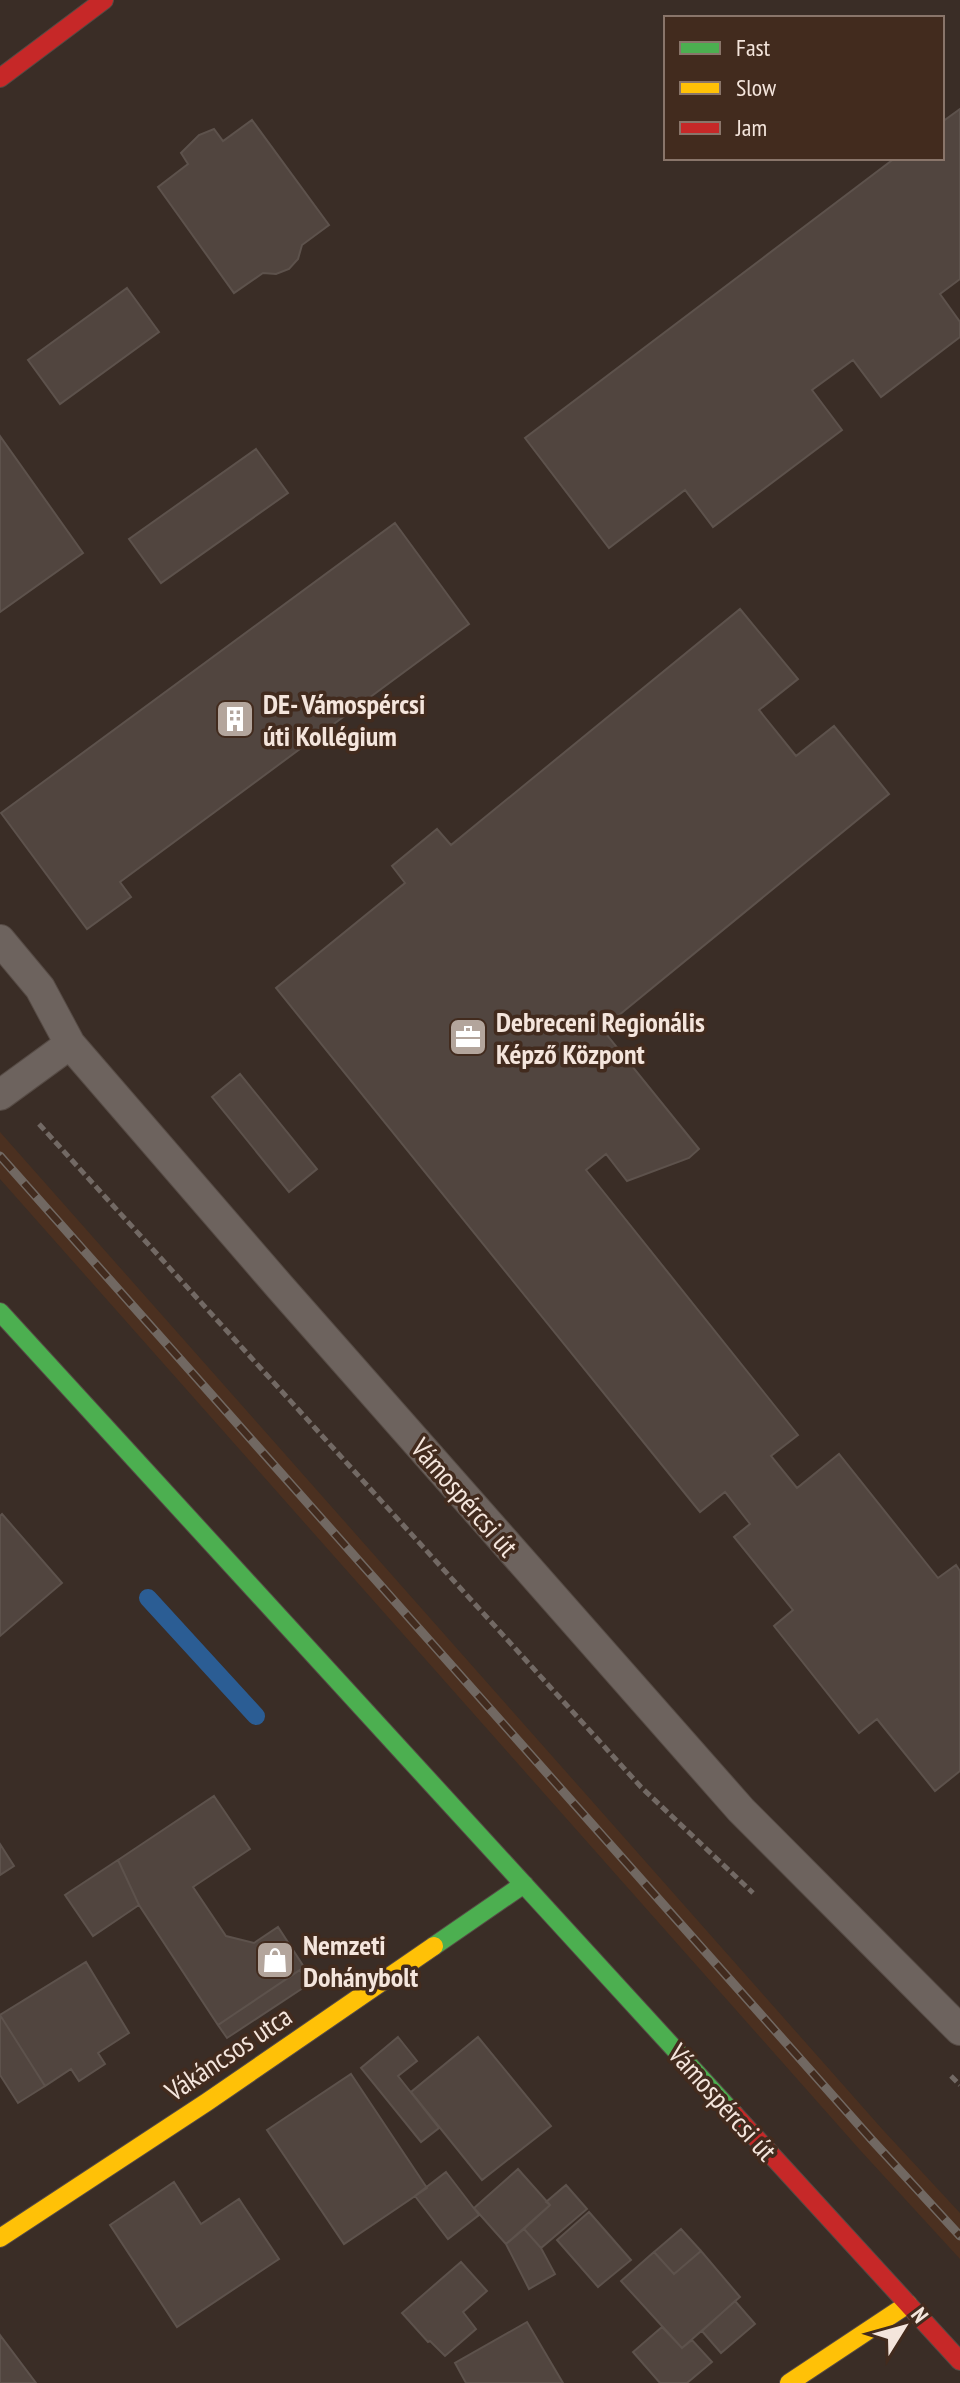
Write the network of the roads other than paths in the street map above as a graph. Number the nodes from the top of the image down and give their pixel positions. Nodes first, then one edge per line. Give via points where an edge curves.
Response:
1 (104, 0) edge
2 (0, 78) edge
3 (0, 940) edge
4 (70, 1044) junction
5 (4, 1093) edge
6 (0, 1312) edge
7 (524, 1884) junction
8 (960, 2030) edge
9 (0, 2238) edge
10 (908, 2304) junction
11 (960, 2361) edge
12 (789, 2383) edge

1 - 2 main road
3 - 4 lane, Vámospércsi út via 40,988
4 - 5 lane
4 - 8 lane, Vámospércsi út via 741,1810
6 - 7 main road, Vámospércsi út
7 - 9 main road, Vákáncsos utca
7 - 10 main road, Vámospércsi út
10 - 11 main road, Vámospércsi út
10 - 12 main road

